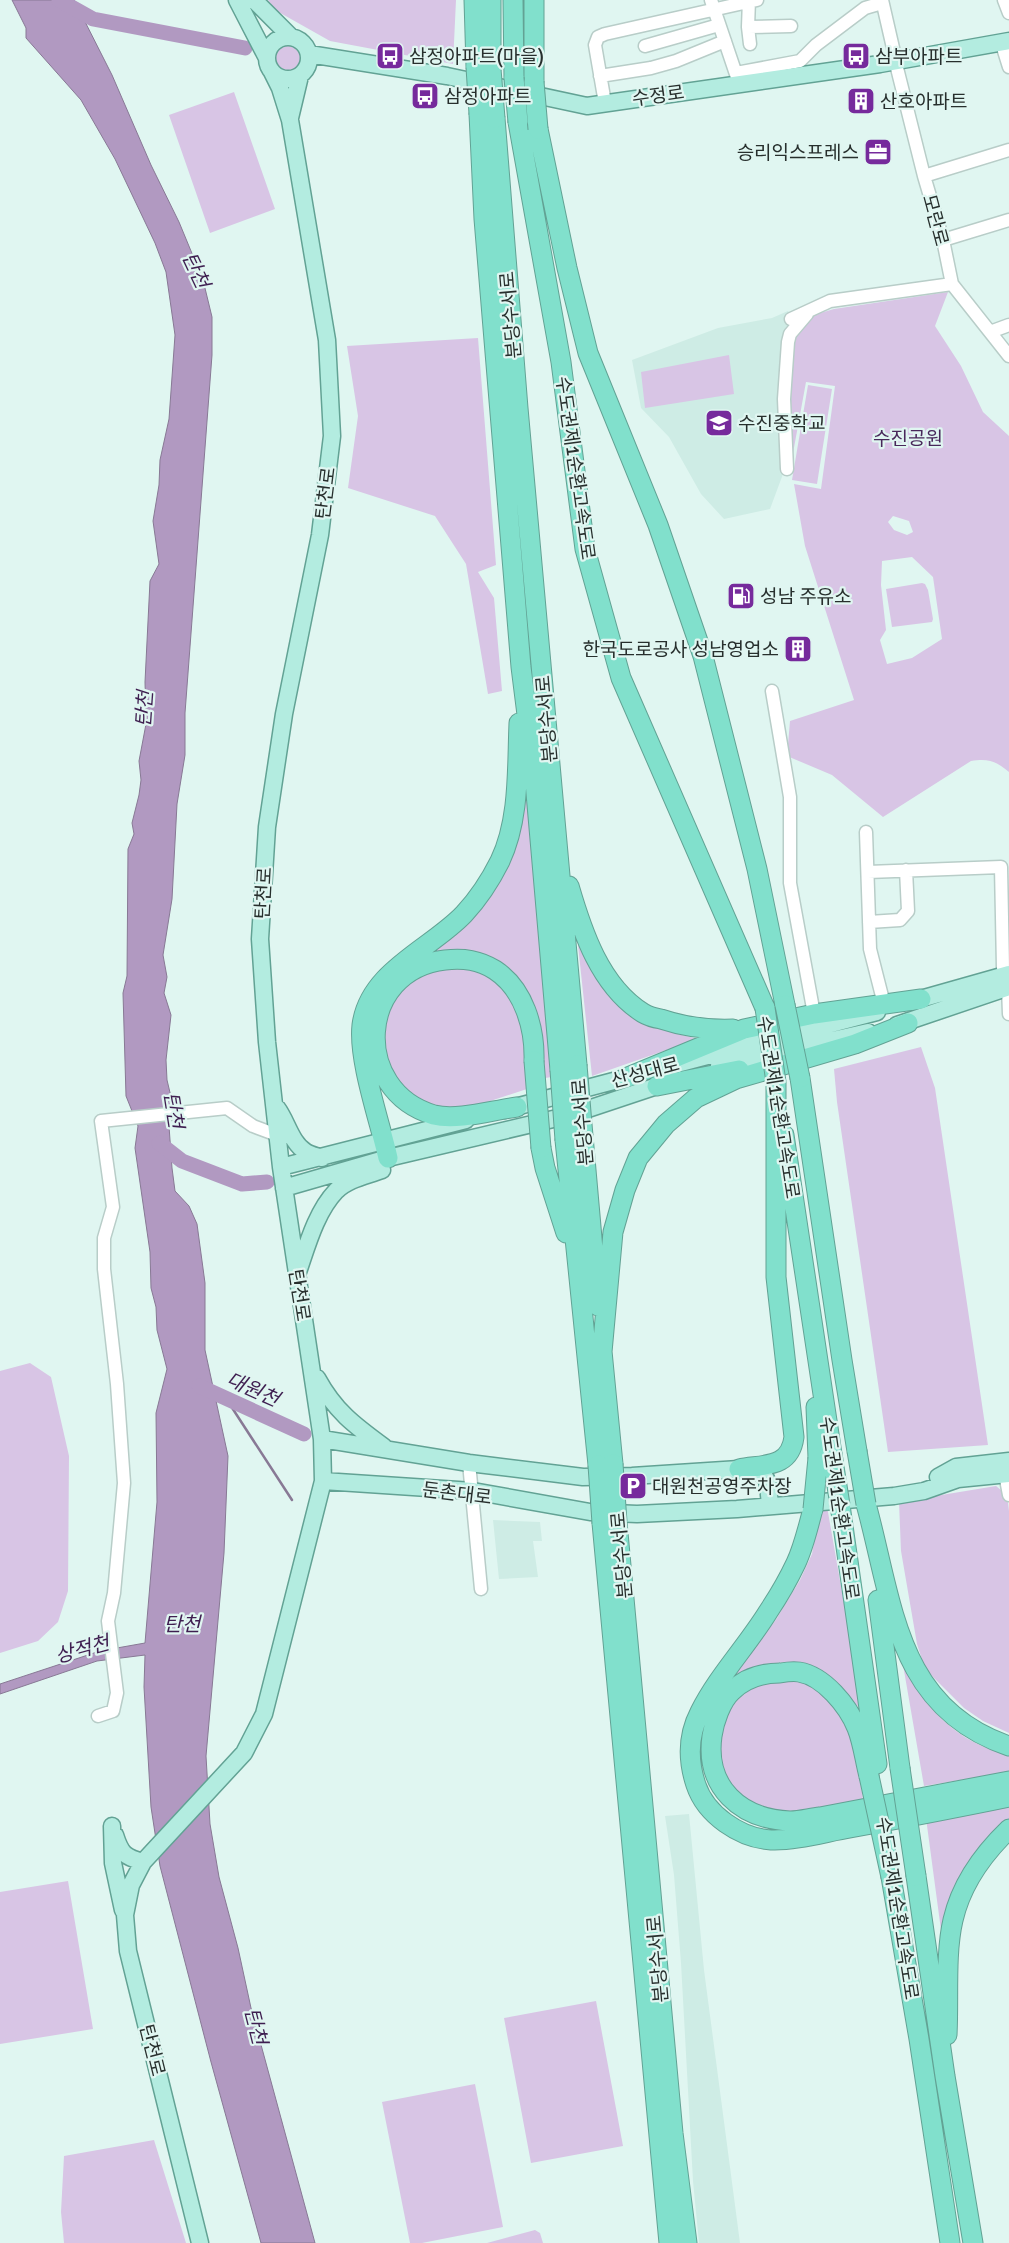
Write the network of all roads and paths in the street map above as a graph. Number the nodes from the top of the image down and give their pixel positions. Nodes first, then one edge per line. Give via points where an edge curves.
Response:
1 (237, 0) edge
2 (254, 0) edge
3 (474, 0) edge
4 (490, 0) edge
5 (513, 0) edge
6 (534, 0) edge
7 (1004, 0) edge
8 (752, 1) edge
9 (882, 1) edge
10 (719, 4) edge
11 (1009, 13) edge
12 (719, 25) junction
13 (792, 26) dead end
14 (748, 27) junction
15 (291, 37) junction
16 (725, 41) junction
17 (750, 44) dead end
18 (644, 46) dead end
19 (1007, 47) edge
20 (306, 64) junction
21 (897, 64) junction
22 (269, 65) junction
23 (1009, 67) edge
24 (483, 68) junction
25 (600, 76) junction
26 (738, 79) junction
27 (605, 103) junction
28 (487, 116) junction
29 (290, 120) junction
30 (1009, 150) edge
31 (924, 176) junction
32 (1009, 220) edge
33 (943, 240) junction
34 (952, 284) junction
35 (808, 312) junction
36 (791, 319) dead end
37 (1009, 325) edge
38 (990, 332) junction
39 (1009, 356) edge
40 (787, 469) dead end
41 (522, 667) junction
42 (772, 691) dead end
43 (866, 832) dead end
44 (557, 841) junction
45 (906, 870) junction
46 (868, 872) junction
47 (869, 922) junction
48 (1008, 979) edge
49 (921, 999) junction
50 (884, 1004) junction
51 (814, 1014) junction
52 (1009, 1014) edge
53 (908, 1023) junction
54 (744, 1029) junction
55 (568, 1068) junction
56 (796, 1069) junction
57 (628, 1077) junction
58 (776, 1082) junction
59 (657, 1086) junction
60 (274, 1104) junction
61 (517, 1107) junction
62 (277, 1135) junction
63 (574, 1138) junction
64 (386, 1150) junction
65 (428, 1150) junction
66 (322, 1158) junction
67 (281, 1167) junction
68 (284, 1188) junction
69 (297, 1274) junction
70 (578, 1275) junction
71 (602, 1352) junction
72 (312, 1369) junction
73 (322, 1439) junction
74 (386, 1448) junction
75 (825, 1456) junction
76 (470, 1464) junction
77 (598, 1469) junction
78 (739, 1469) junction
79 (1008, 1470) edge
80 (323, 1482) junction
81 (472, 1491) junction
82 (1009, 1495) edge
83 (866, 1504) junction
84 (770, 1506) junction
85 (603, 1519) junction
86 (481, 1589) dead end
87 (98, 1716) dead end
88 (1009, 1746) edge
89 (874, 1776) junction
90 (1009, 1781) edge
91 (1009, 1797) edge
92 (1009, 1830) edge
93 (145, 1860) junction
94 (125, 1915) junction
95 (945, 2076) junction
96 (200, 2243) edge
97 (669, 2243) edge
98 (687, 2243) edge
99 (950, 2243) edge
100 (973, 2243) edge

1 - 22 main road, 탄천로
2 - 15 main road
3 - 24 highway, 분당수서로
4 - 24 highway, 분당수서로
5 - 58 highway, 수도권제1순환고속도로, bridge via 518,122 561,362 585,549 621,678 765,1008
6 - 56 highway, 수도권제1순환고속도로, bridge via 534,82 538,129 567,268 588,353 658,525 703,656 758,869
7 - 11 street
8 - 10 street
8 - 14 street
9 - 21 street, 모란로
9 - 26 street via 865,8 800,61
10 - 12 street
10 - 25 street via 598,37 595,45
12 - 16 street
12 - 18 street
13 - 14 street
14 - 17 street
15 - 20 main road via 300,41
15 - 22 main road via 281,38 272,44
16 - 25 street via 668,63
16 - 26 street
19 - 21 main road, 수정로
19 - 23 street
20 - 21 main road, 수정로 via 449,86 587,115
20 - 22 main road via 285,79
20 - 27 main road, 수정로 via 447,76 587,106
20 - 29 main road
21 - 26 main road, 수정로
21 - 31 street, 모란로
22 - 29 main road, 탄천로
24 - 28 highway, 분당수서로, bridge
25 - 27 street
26 - 27 main road, 수정로
28 - 41 highway, 분당수서로 via 484,219
28 - 44 highway, 분당수서로 via 515,378
29 - 60 main road, 탄천로 via 327,340 332,436 320,535 284,714 266,827 260,939
30 - 31 street
31 - 33 street, 모란로
32 - 33 street
33 - 34 street, 모란로
34 - 35 street via 830,301
34 - 38 street, 모란로
35 - 36 street
35 - 40 street via 790,334 788,342 784,399
37 - 38 street
38 - 39 street, 모란로
41 - 55 highway, 분당수서로
41 - 64 highway via 512,826 500,860 464,913 380,983 368,1004 362,1025 363,1049
42 - 51 street via 790,797 790,883
43 - 46 street
44 - 54 highway via 581,927 606,976 622,996 644,1014 683,1026 711,1030
44 - 55 highway, 분당수서로
45 - 46 street
45 - 47 street via 908,911 900,920
45 - 48 street via 1001,867
46 - 47 street
47 - 50 street via 870,950
48 - 49 main road, 산성대로
48 - 52 street
48 - 53 main road, 산성대로
49 - 50 highway
49 - 57 main road, 산성대로
50 - 51 highway
51 - 54 highway
53 - 56 highway
53 - 59 main road, 산성대로 via 714,1067
54 - 57 highway
55 - 63 highway, 분당수서로, bridge
56 - 59 highway
56 - 71 highway via 736,1079 696,1098 666,1124 638,1158 612,1232
56 - 83 highway, 수도권제1순환고속도로, bridge
57 - 61 main road, 산성대로
58 - 75 highway, 수도권제1순환고속도로 via 819,1364
58 - 78 highway via 774,1248 777,1304 794,1437 790,1452 778,1462
59 - 65 main road, 산성대로 via 570,1114
60 - 62 main road, 탄천로
60 - 66 main road via 305,1152
61 - 64 main road, 산성대로
61 - 70 highway, bridge via 459,1116 435,1115 414,1106 392,1089 380,1068 375,1046 381,1004 393,986 414,969 434,961 462,958 485,964 504,976 518,994 529,1020 534,1047 545,1168
62 - 67 main road, 탄천로
62 - 87 street via 252,1126 227,1108 101,1121 113,1208 104,1238 104,1269 124,1483 114,1593 108,1621 117,1693 114,1711
63 - 70 highway, 분당수서로
63 - 71 highway, 분당수서로
64 - 65 main road, 산성대로
64 - 66 main road, 산성대로
64 - 68 main road, 산성대로
65 - 69 main road via 355,1179 337,1191 325,1206
66 - 67 main road, 산성대로
67 - 68 main road, 탄천로
68 - 69 main road, 탄천로
69 - 72 main road, 탄천로
70 - 77 highway, 분당수서로
71 - 77 highway, 분당수서로
72 - 73 main road, 탄천로
72 - 74 main road via 341,1414
73 - 74 main road, 둔촌대로
73 - 80 main road, 탄천로
74 - 76 main road, 둔촌대로
75 - 89 highway, 수도권제1순환고속도로, bridge via 840,1506
75 - 91 highway, bridge via 796,1562 768,1613 700,1712 690,1750 690,1768 698,1792 709,1809 726,1824 771,1840
76 - 77 main road, 둔촌대로
76 - 81 street
77 - 78 main road, 둔촌대로 via 632,1476
77 - 85 highway, 분당수서로, bridge
78 - 84 main road via 760,1472 765,1476
79 - 82 street
79 - 84 main road via 958,1478 924,1491 894,1496
80 - 81 main road, 둔촌대로
80 - 93 main road, 탄천로 via 264,1714 244,1753
81 - 85 main road, 둔촌대로
81 - 86 street
83 - 88 highway via 894,1622 908,1657 928,1690 948,1711 984,1736
83 - 95 highway, 수도권제1순환고속도로, bridge
84 - 85 main road, 둔촌대로
85 - 97 highway, 분당수서로
85 - 98 highway, 분당수서로
89 - 90 highway via 857,1728 844,1705 834,1693 811,1677 799,1672 764,1674 747,1680 730,1692 720,1709 710,1750 714,1770 723,1789 735,1803 757,1815 791,1821
89 - 99 highway, 수도권제1순환고속도로, bridge
92 - 95 highway via 980,1861 963,1890 953,1920
93 - 94 main road, 탄천로 via 131,1885
93 - 94 main road via 127,1858 119,1847 112,1826 112,1863
94 - 96 main road, 탄천로 via 128,1951
95 - 100 highway, 수도권제1순환고속도로

